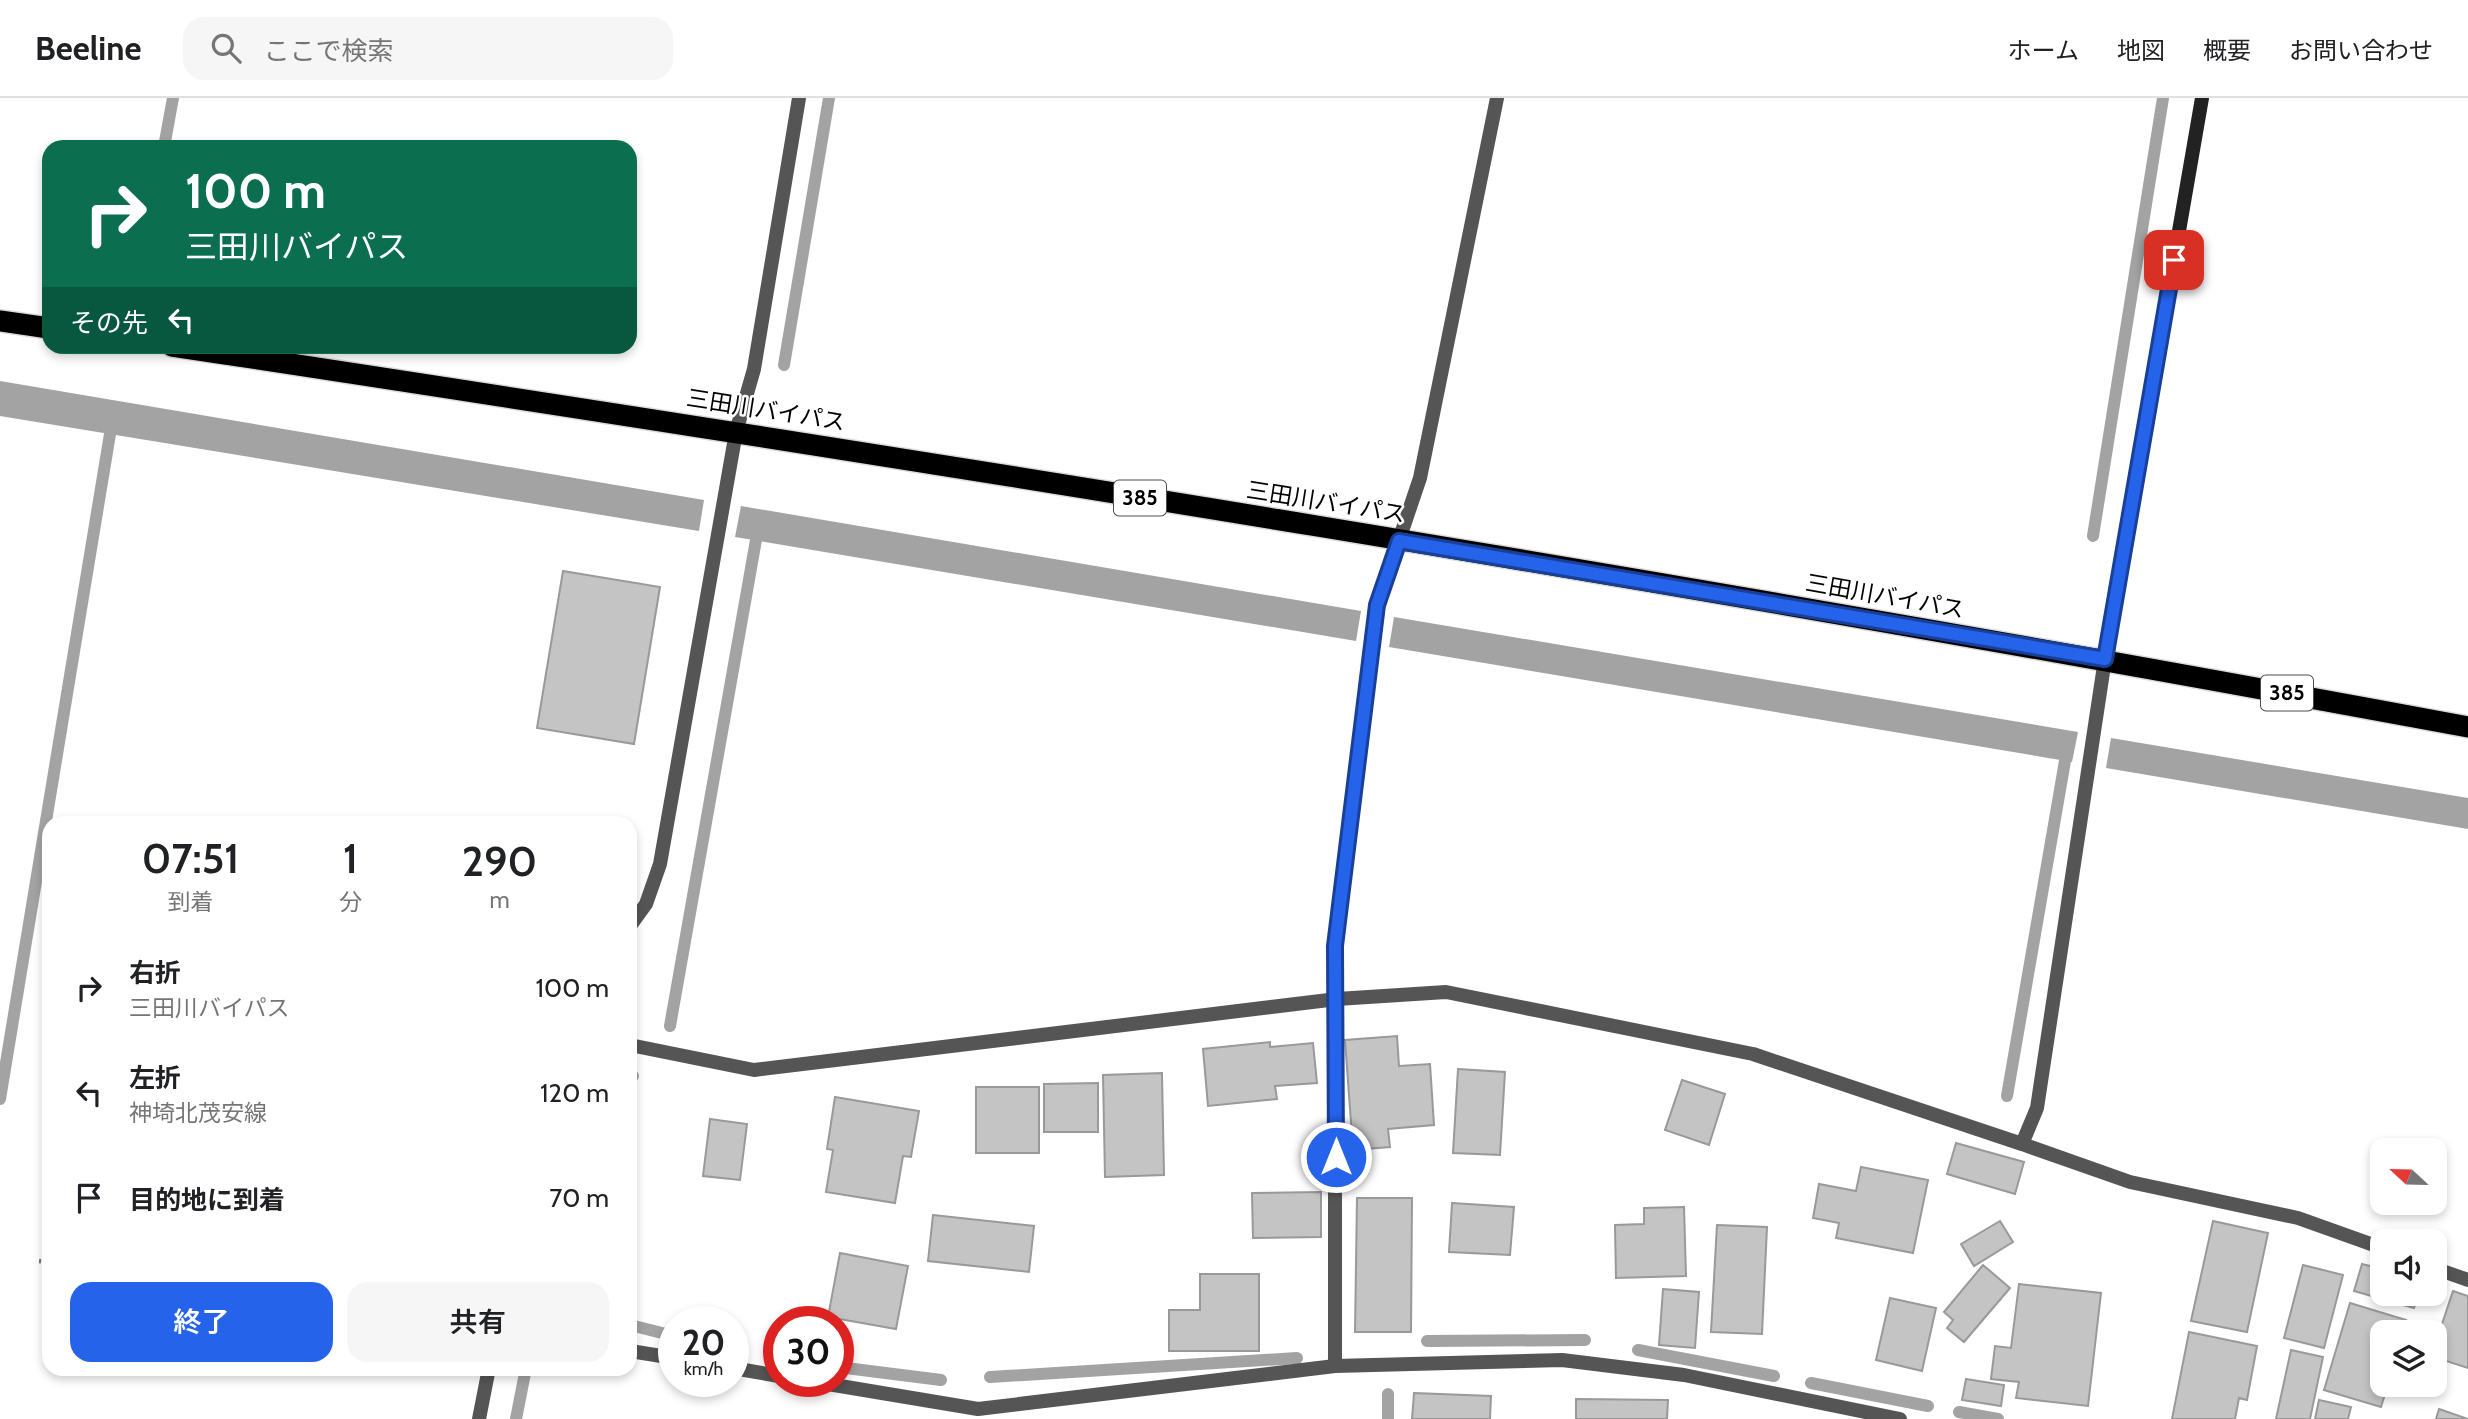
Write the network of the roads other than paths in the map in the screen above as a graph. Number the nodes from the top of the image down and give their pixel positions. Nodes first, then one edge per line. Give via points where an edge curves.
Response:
1 (799, 98) edge
2 (1497, 98) edge
3 (2202, 98) edge
4 (0, 321) edge
5 (42, 327) edge
6 (224, 354) edge
7 (736, 432) junction
8 (1399, 541) junction
9 (2105, 659) junction
10 (2468, 727) edge
11 (637, 916) edge
12 (1337, 999) junction
13 (637, 1046) edge
14 (2022, 1144) junction
15 (2370, 1244) edge
16 (2447, 1273) edge
17 (2468, 1280) edge
18 (637, 1352) edge
19 (658, 1355) edge
20 (1335, 1366) junction
21 (487, 1376) edge
22 (854, 1390) edge
23 (977, 1414) edge
24 (479, 1419) edge
25 (1900, 1419) edge

1 - 7 street via 754,369
2 - 8 street via 1420,478
3 - 9 main road
4 - 5 highway
6 - 7 highway, 三田川バイパス / 385
7 - 8 highway, 三田川バイパス / 385
7 - 11 street via 660,864
8 - 9 highway, 三田川バイパス / 385
8 - 12 street via 1377,605 1335,946
9 - 10 highway, 三田川バイパス / 385
9 - 14 street via 2037,1108
12 - 13 street via 754,1070
12 - 14 street via 1446,992 1753,1054
12 - 20 street
14 - 15 street via 2130,1182 2298,1218
16 - 17 street
18 - 19 street
20 - 23 street
20 - 25 street via 1562,1360 1684,1375
21 - 24 street
22 - 23 street

